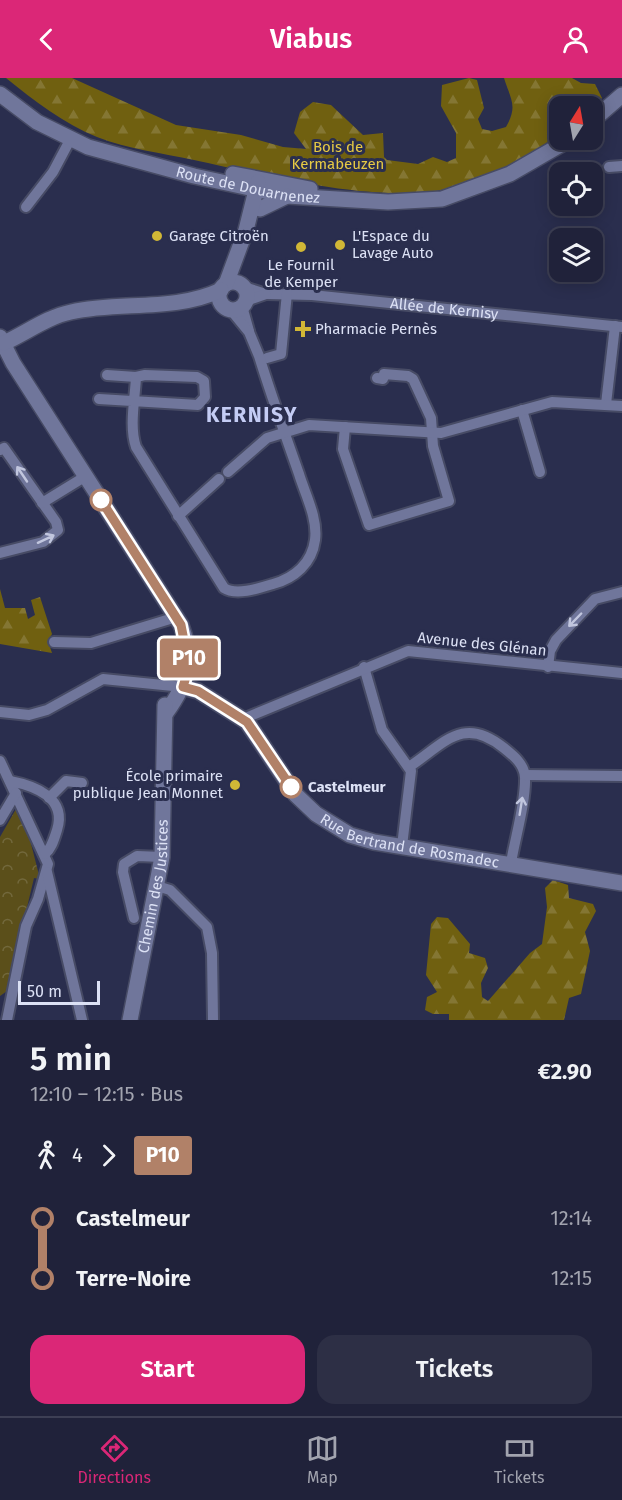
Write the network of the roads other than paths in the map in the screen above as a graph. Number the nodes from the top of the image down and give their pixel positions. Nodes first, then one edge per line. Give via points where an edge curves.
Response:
1 (0, 94) edge
2 (622, 95) edge
3 (603, 111) edge
4 (70, 140) junction
5 (552, 150) edge
6 (122, 157) junction
7 (622, 166) edge
8 (609, 167) dead end
9 (237, 185) junction
10 (264, 186) junction
11 (287, 196) junction
12 (377, 201) junction
13 (26, 207) dead end
14 (255, 211) junction
15 (287, 293) junction
16 (234, 296) junction
17 (618, 326) edge
18 (2, 340) edge
19 (267, 358) dead end
20 (107, 375) dead end
21 (136, 377) junction
22 (377, 378) dead end
23 (99, 399) dead end
24 (135, 402) junction
25 (606, 404) junction
26 (622, 406) edge
27 (522, 410) junction
28 (345, 427) junction
29 (285, 431) junction
30 (432, 433) junction
31 (0, 450) edge
32 (540, 472) dead end
33 (86, 476) junction
34 (42, 503) junction
35 (178, 516) junction
36 (0, 553) edge
37 (622, 592) edge
38 (170, 613) junction
39 (54, 642) dead end
40 (548, 667) junction
41 (364, 668) junction
42 (622, 673) edge
43 (177, 686) junction
44 (0, 712) edge
45 (243, 719) junction
46 (0, 761) edge
47 (409, 767) junction
48 (525, 775) junction
49 (622, 776) edge
50 (10, 781) junction
51 (82, 783) dead end
52 (16, 793) junction
53 (49, 798) junction
54 (0, 820) edge
55 (402, 846) junction
56 (45, 854) junction
57 (162, 857) junction
58 (511, 863) junction
59 (47, 872) junction
60 (622, 883) edge
61 (157, 886) junction
62 (134, 918) dead end
63 (5, 1013) edge
64 (82, 1020) edge
65 (130, 1020) edge
66 (213, 1020) edge

1 - 4 street, Route de Douarnenez via 36,122
2 - 3 street
4 - 6 street, Route de Douarnenez
4 - 13 street via 53,172
5 - 12 street, Route de Douarnenez via 524,167 463,193 427,201
6 - 9 street, Route de Douarnenez
6 - 10 street, Route de Douarnenez
7 - 8 street
9 - 10 street, Route de Douarnenez
9 - 14 street
10 - 11 street, Route de Douarnenez
10 - 12 street, Route de Douarnenez
10 - 14 street
11 - 12 street, Route de Douarnenez
11 - 14 street
14 - 16 street via 234,263
15 - 16 street, Allée de Kernisy
15 - 17 street, Allée de Kernisy
15 - 19 street via 281,354
16 - 18 street, Allée de Kernisy via 71,312
16 - 29 street
17 - 25 street
18 - 33 street
20 - 21 street
21 - 24 street
21 - 24 street via 197,377 204,381 206,390 198,405
22 - 30 street via 383,379 384,374 410,377 428,409
23 - 24 street
24 - 35 street via 135,444
25 - 26 street
25 - 27 street via 557,401
27 - 30 street
27 - 32 street
28 - 29 street via 313,424
28 - 30 street
28 - 30 street via 344,454 366,521 372,526 449,501
29 - 35 street via 262,442
29 - 35 street via 315,527 311,555 296,573 275,584 229,591 220,584
34 -> 31 street via 4,448
33 - 34 street
33 - 38 street
36 -> 34 street via 43,542 56,533 56,522
37 -> 40 street via 595,599 556,640
38 - 39 street via 91,643
38 - 43 street, Chemin des Justices via 180,636 184,664
40 - 41 street, Avenue des Glénan via 414,651
40 - 42 street, Avenue des Glénan
41 - 45 street, Avenue des Glénan
41 - 47 street via 382,730
43 - 44 street via 103,679 39,713
43 - 45 street, Rue Bertrand de Rosmadec via 198,691
43 - 57 street, Chemin des Justices via 166,713
45 - 55 street, Rue Bertrand de Rosmadec via 296,795 316,814 355,837
46 - 50 street
47 - 48 street via 469,731 485,735 506,749 521,764
47 - 55 street via 412,780
48 - 49 street
58 -> 48 street
50 - 52 street
50 - 53 street
51 - 53 street via 66,781
52 - 54 street
52 - 56 street
53 - 56 street via 61,817
55 - 58 street, Rue Bertrand de Rosmadec
56 - 59 street
57 - 61 street, Chemin des Justices
57 - 62 street via 137,856 124,864
58 - 60 street, Rue Bertrand de Rosmadec
59 - 63 street via 26,926
59 - 64 street
61 - 65 street, Chemin des Justices
61 - 66 street via 170,890 207,927 212,953

